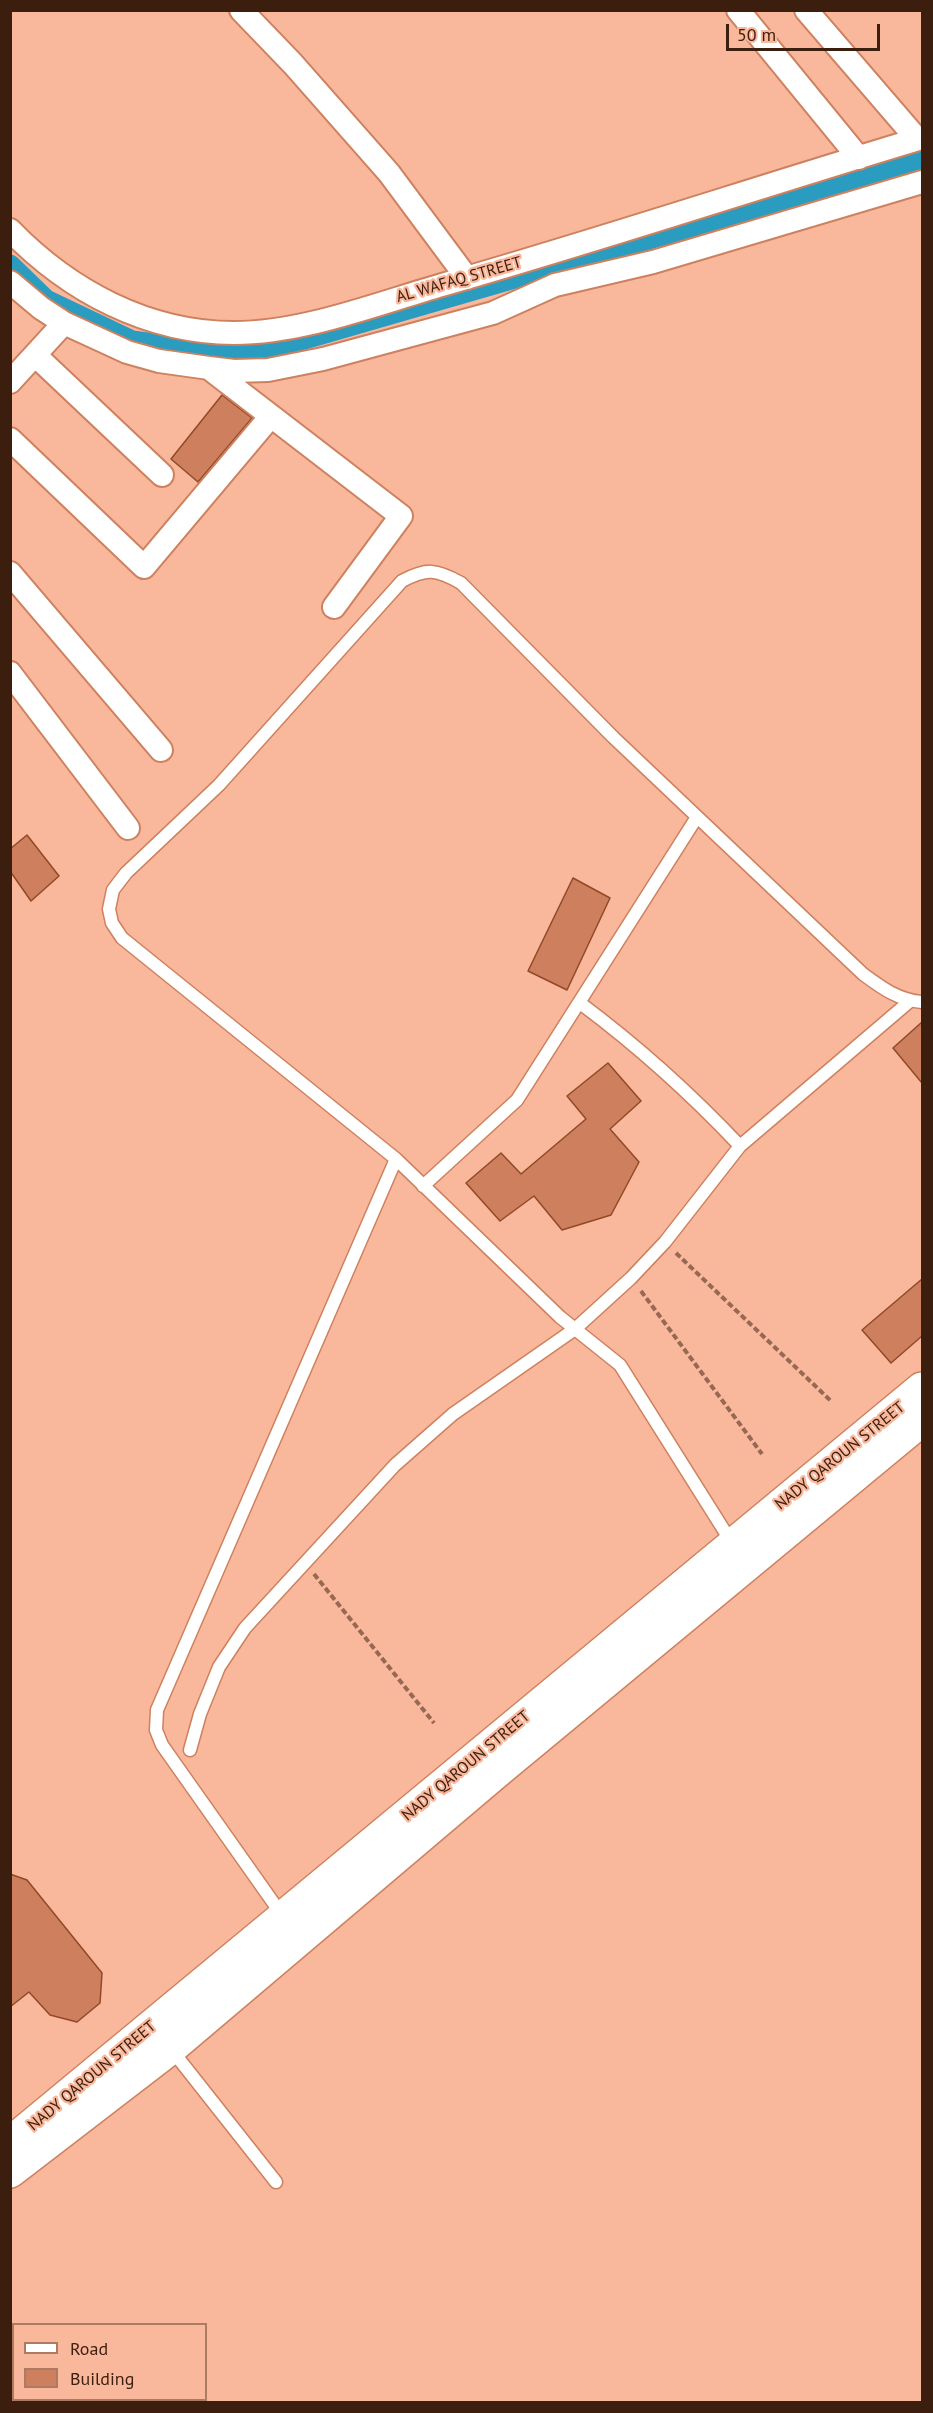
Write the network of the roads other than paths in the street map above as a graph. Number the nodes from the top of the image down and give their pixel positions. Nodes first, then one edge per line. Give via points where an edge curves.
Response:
1 (241, 10) edge
2 (738, 10) edge
3 (806, 10) edge
4 (920, 139) edge
5 (859, 158) junction
6 (922, 182) edge
7 (10, 230) edge
8 (467, 278) junction
9 (10, 282) edge
10 (64, 323) junction
11 (35, 355) junction
12 (208, 368) junction
13 (10, 382) edge
14 (271, 416) junction
15 (10, 439) edge
16 (162, 475) dead end
17 (10, 573) edge
18 (334, 607) dead end
19 (10, 673) edge
20 (161, 750) dead end
21 (698, 817) junction
22 (128, 828) dead end
23 (916, 1002) edge
24 (580, 1003) junction
25 (740, 1146) junction
26 (396, 1159) junction
27 (423, 1186) junction
28 (575, 1329) junction
29 (922, 1389) edge
30 (922, 1419) edge
31 (733, 1544) junction
32 (190, 1750) dead end
33 (491, 1761) junction
34 (283, 1917) junction
35 (170, 2048) junction
36 (10, 2144) edge
37 (10, 2171) edge
38 (276, 2182) dead end

1 - 8 street via 388,173
2 - 5 street
3 - 4 street
4 - 5 street, AL WAFAQ STREET
5 - 8 street, AL WAFAQ STREET
6 - 12 street via 653,262 555,285 493,314 323,359 268,370
7 - 8 street, AL WAFAQ STREET via 60,275 99,299 142,317 187,329 279,331
9 - 10 street
10 - 11 street
10 - 12 street via 128,352
11 - 13 street
11 - 16 street
12 - 14 street
14 - 15 street via 144,567
14 - 18 street via 401,516
17 - 20 street
19 - 22 street
21 - 23 lane via 863,974 887,992
21 - 24 lane
21 - 26 lane via 461,583 442,573 422,570 402,582 219,785 126,873 113,890 109,909 122,938
23 - 25 lane
24 - 25 lane via 631,1041
24 - 27 lane via 517,1100
25 - 28 lane via 665,1242
26 - 27 lane
26 - 34 lane via 157,1710 156,1730 162,1745
27 - 28 lane
28 - 31 lane via 620,1365
28 - 32 lane via 453,1414 395,1465 245,1628 219,1667
29 - 31 main road, NADY QAROUN STREET
30 - 33 main road, NADY QAROUN STREET
31 - 33 main road, NADY QAROUN STREET
33 - 34 main road, NADY QAROUN STREET
33 - 35 main road, NADY QAROUN STREET
34 - 36 main road, NADY QAROUN STREET
35 - 37 main road, NADY QAROUN STREET
35 - 38 lane

